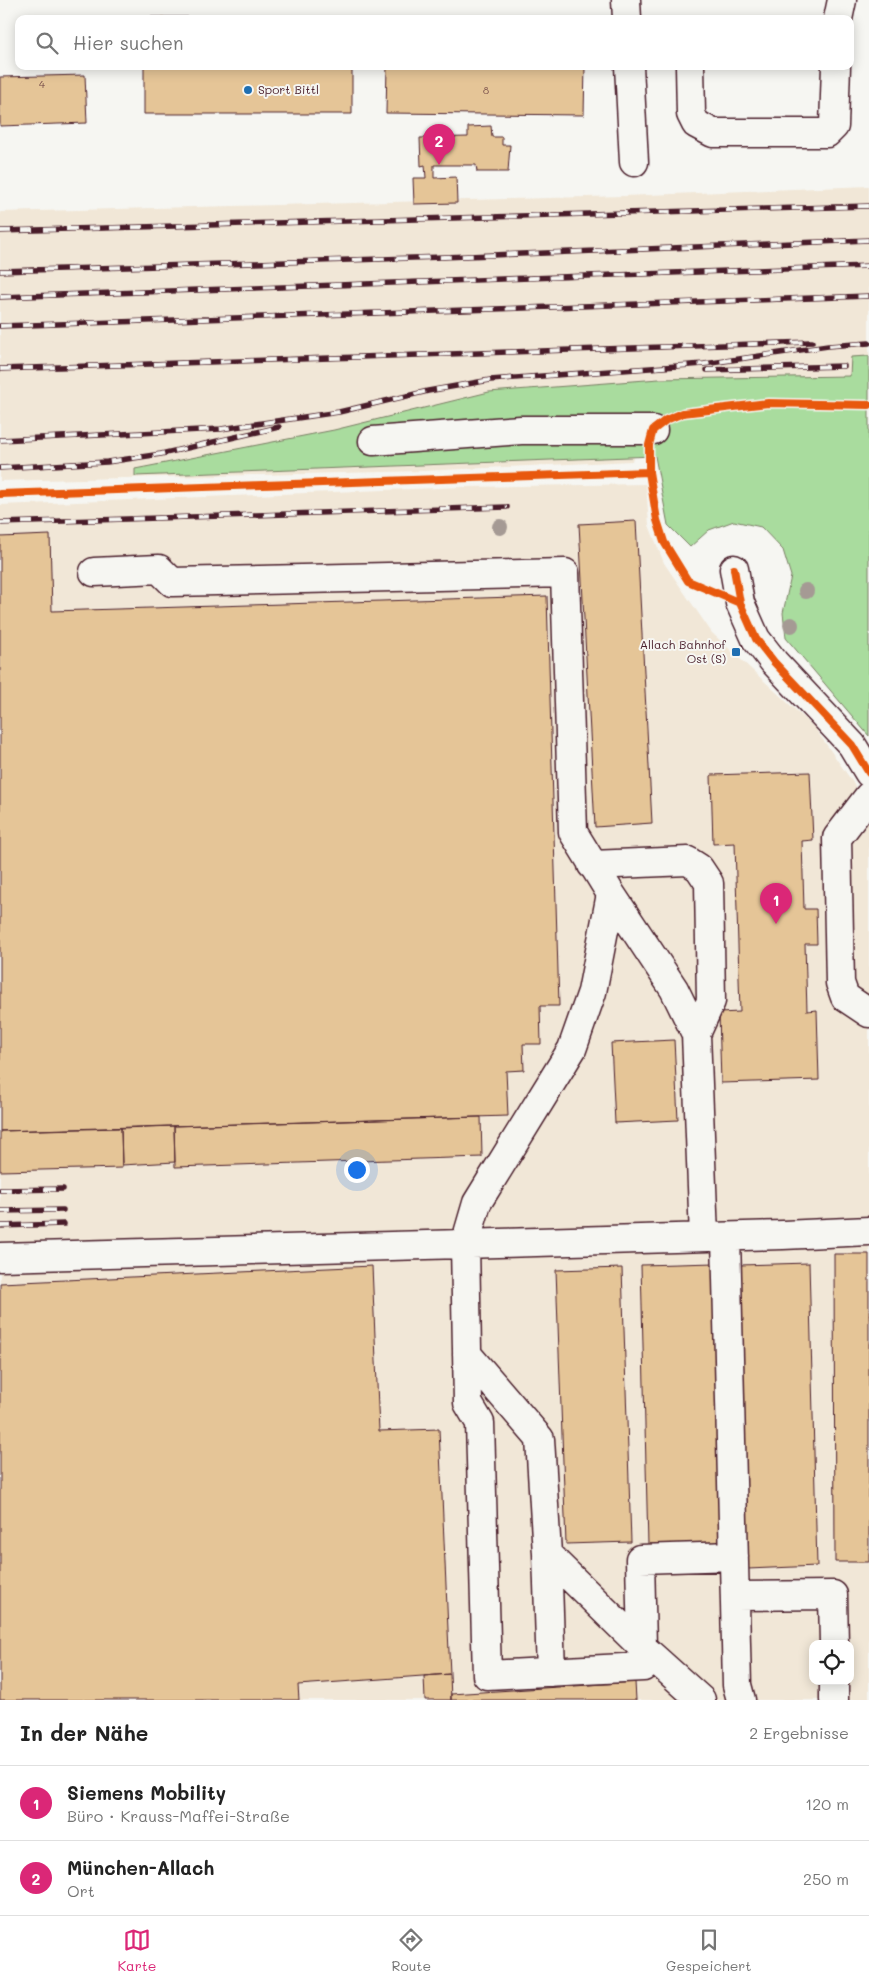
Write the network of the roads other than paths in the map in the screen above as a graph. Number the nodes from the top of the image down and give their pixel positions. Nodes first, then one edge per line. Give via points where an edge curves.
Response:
1 (626, 0) edge
2 (842, 0) edge
3 (627, 15) edge
4 (839, 15) edge
5 (629, 70) edge
6 (690, 70) edge
7 (836, 70) edge
8 (634, 162) dead end
9 (653, 430) dead end
10 (373, 441) dead end
11 (734, 569) dead end
12 (94, 572) dead end
13 (869, 773) edge
14 (869, 796) edge
15 (592, 865) junction
16 (611, 894) junction
17 (869, 1013) edge
18 (696, 1034) junction
19 (869, 1231) edge
20 (715, 1237) junction
21 (465, 1244) junction
22 (0, 1257) edge
23 (467, 1354) junction
24 (547, 1554) junction
25 (734, 1556) junction
26 (735, 1596) junction
27 (834, 1640) edge
28 (642, 1647) junction
29 (551, 1672) junction
30 (834, 1685) edge
31 (701, 1700) edge
32 (741, 1700) edge
33 (834, 1700) edge

1 - 3 street
2 - 4 street
5 - 8 street
6 - 7 street via 691,114 696,124 713,133 827,133 834,126
9 - 10 street via 521,430
11 - 13 street via 740,603 756,639 852,744
12 - 15 street via 158,569 172,582 565,573 573,832
14 - 17 street via 837,838 840,983 845,997
15 - 16 street
15 - 18 street via 688,861 699,868 709,882 712,1001
16 - 18 street via 674,989
16 - 21 street via 592,992 572,1049 477,1203
18 - 20 street
19 - 20 street
20 - 21 street
20 - 25 street
21 - 22 street
21 - 23 street
23 - 24 street via 540,1439
23 - 29 street via 468,1403 480,1423 487,1675
24 - 28 street
24 - 29 street
25 - 26 street
25 - 28 street via 640,1559
26 - 27 street via 834,1595
26 - 32 street via 737,1685
28 - 29 street via 643,1667
28 - 31 street
30 - 33 street

